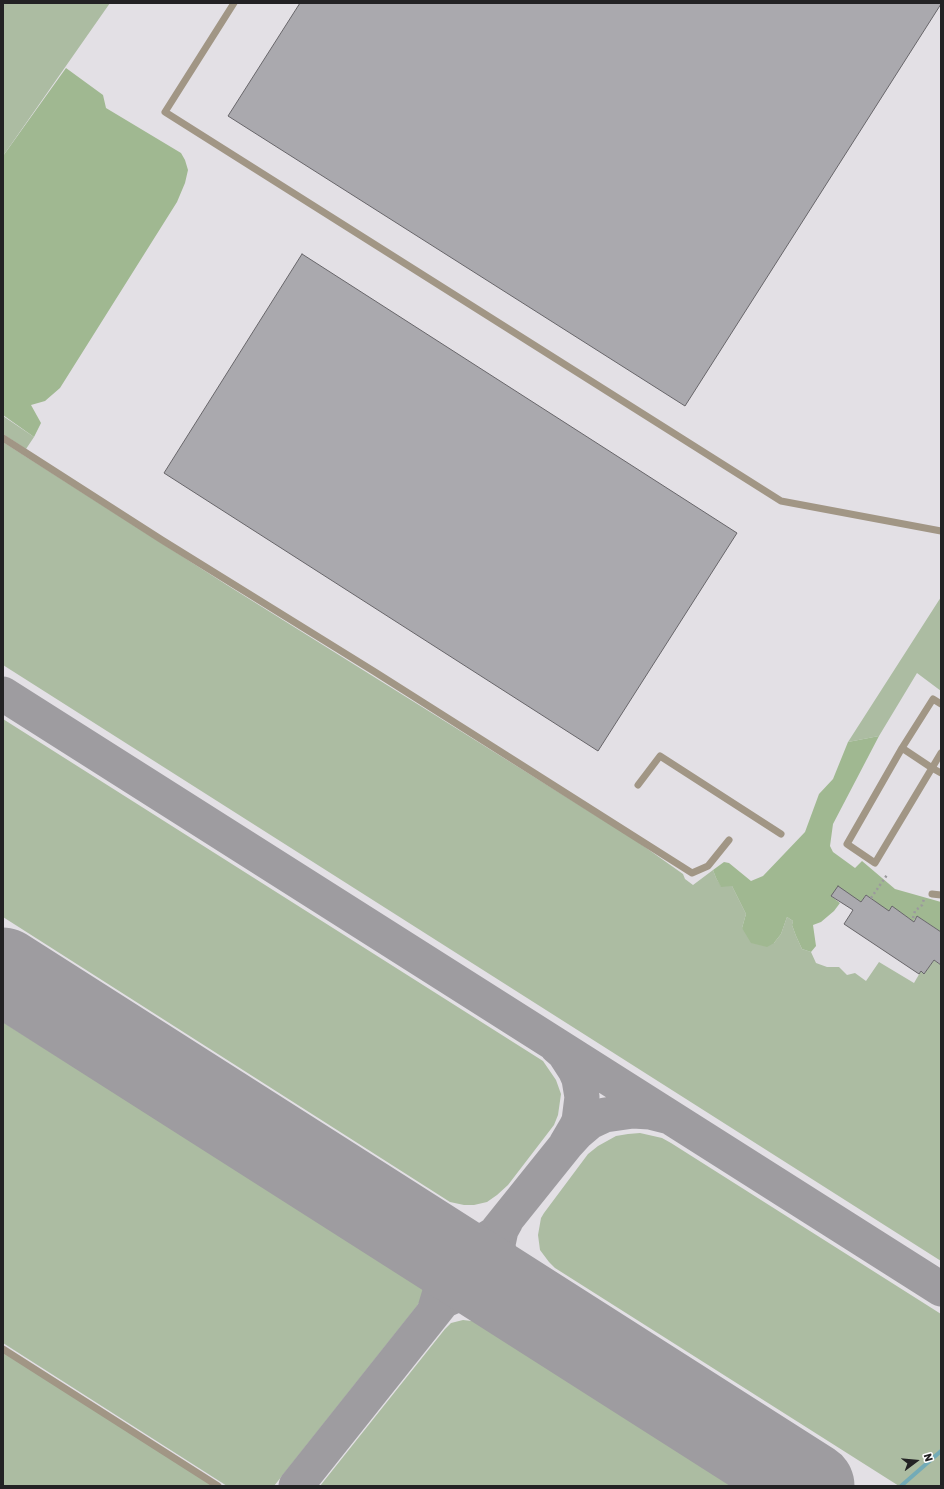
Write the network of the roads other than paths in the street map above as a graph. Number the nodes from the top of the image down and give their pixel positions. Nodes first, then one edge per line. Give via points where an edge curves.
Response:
1 (234, 3) edge
2 (3, 438) edge
3 (941, 531) edge
4 (941, 704) edge
5 (902, 748) junction
6 (941, 753) edge
7 (932, 768) junction
8 (941, 773) edge
9 (638, 785) dead end
10 (781, 834) dead end
11 (729, 840) dead end
12 (932, 894) dead end
13 (941, 895) edge
14 (3, 1349) edge
15 (218, 1486) edge

1 - 3 lane via 165,112 781,501
2 - 11 lane via 692,873 708,866
4 - 5 lane via 933,699
5 - 7 lane
5 - 7 lane via 847,844 875,863
6 - 7 lane
7 - 8 lane
9 - 10 lane via 660,756
12 - 13 lane
14 - 15 lane

